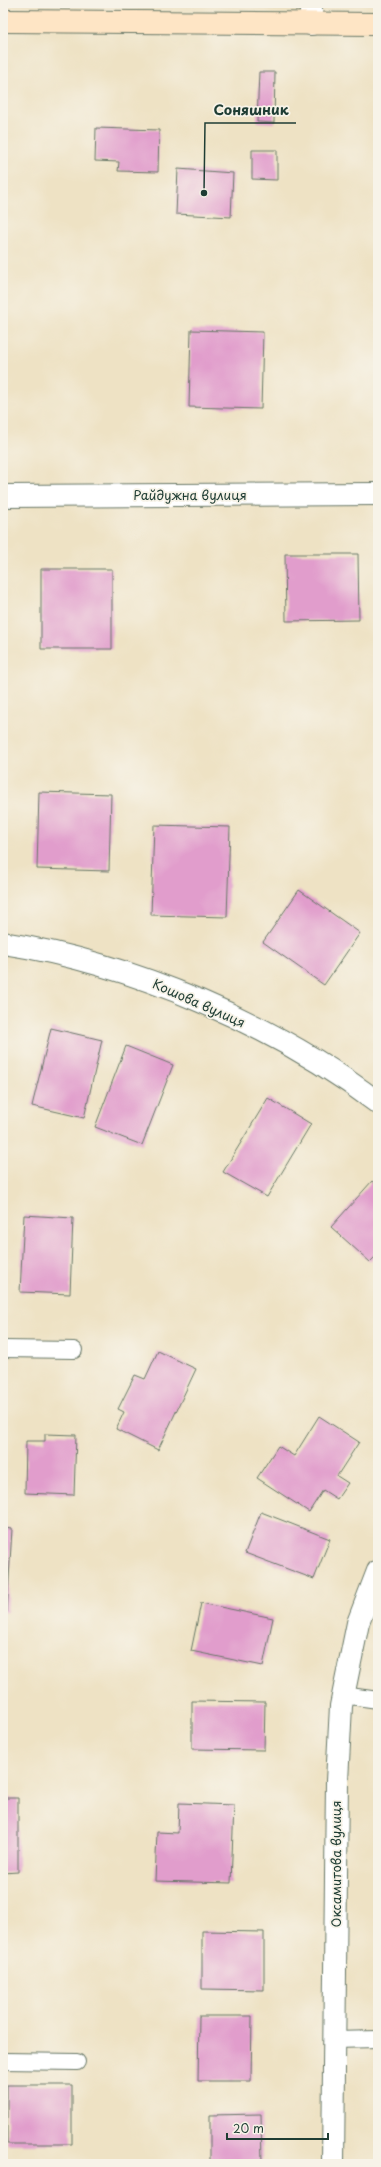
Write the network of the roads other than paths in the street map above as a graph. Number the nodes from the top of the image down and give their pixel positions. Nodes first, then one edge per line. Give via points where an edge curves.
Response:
1 (312, 3) edge
2 (3, 21) edge
3 (311, 24) junction
4 (378, 24) edge
5 (378, 494) edge
6 (3, 496) edge
7 (3, 943) edge
8 (378, 1103) edge
9 (3, 1349) edge
10 (74, 1350) dead end
11 (378, 1570) edge
12 (343, 1695) junction
13 (378, 1700) edge
14 (378, 2039) edge
15 (334, 2040) junction
16 (3, 2061) edge
17 (77, 2062) dead end
18 (333, 2164) edge

1 - 3 street
2 - 3 main road
3 - 4 main road
5 - 6 street, Райдужна вулиця
7 - 8 street, Кошова вулиця via 40,949 141,978 225,1013 301,1051
9 - 10 lane
11 - 12 street, Оксамитова вулиця via 358,1623
12 - 13 lane
12 - 15 street, Оксамитова вулиця via 337,1780
14 - 15 lane
15 - 18 street, Оксамитова вулиця
16 - 17 lane

